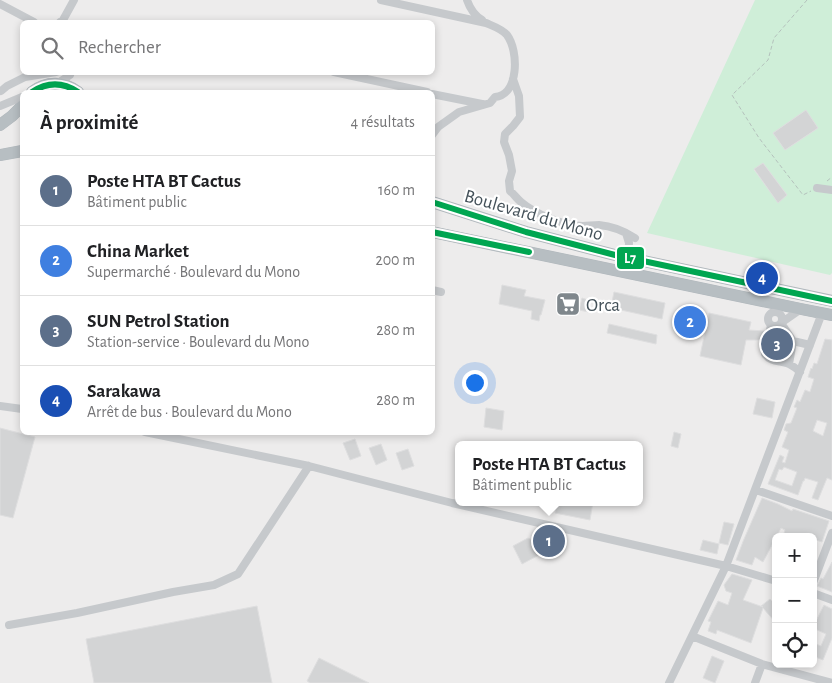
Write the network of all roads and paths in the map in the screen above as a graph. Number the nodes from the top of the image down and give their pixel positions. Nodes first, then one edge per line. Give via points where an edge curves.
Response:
1 (74, 0) edge
2 (381, 0) edge
3 (467, 0) edge
4 (807, 0) edge
5 (0, 6) edge
6 (30, 20) edge
7 (63, 20) edge
8 (486, 23) junction
9 (70, 75) edge
10 (348, 75) edge
11 (57, 78) edge
12 (513, 79) junction
13 (0, 81) edge
14 (36, 90) edge
15 (75, 90) edge
16 (418, 90) edge
17 (0, 91) edge
18 (435, 95) edge
19 (18, 104) edge
20 (484, 105) junction
21 (0, 106) edge
22 (0, 112) edge
23 (0, 125) edge
24 (435, 131) edge
25 (20, 151) edge
26 (0, 155) edge
27 (832, 177) edge
28 (817, 188) junction
29 (832, 190) edge
30 (435, 203) edge
31 (435, 233) edge
32 (626, 233) junction
33 (635, 238) dead end
34 (628, 258) junction
35 (435, 291) edge
36 (441, 292) dead end
37 (764, 301) junction
38 (832, 301) edge
39 (800, 309) junction
40 (827, 314) edge
41 (768, 315) junction
42 (781, 323) junction
43 (771, 325) junction
44 (793, 341) junction
45 (810, 345) junction
46 (789, 364) junction
47 (800, 372) junction
48 (0, 406) edge
49 (20, 409) edge
50 (159, 435) edge
51 (309, 466) junction
52 (756, 490) junction
53 (455, 504) edge
54 (465, 506) edge
55 (832, 516) edge
56 (832, 533) edge
57 (726, 566) junction
58 (815, 578) edge
59 (772, 580) edge
60 (817, 594) edge
61 (832, 600) edge
62 (9, 625) dead end
63 (692, 636) junction
64 (762, 664) junction
65 (828, 682) edge
66 (669, 683) edge
67 (755, 683) edge

1 - 7 street
2 - 8 street
3 - 8 street via 472,12
4 - 28 path via 774,38 768,60 732,95 759,138 803,195
5 - 6 street
8 - 12 street via 502,31 513,48 516,58
9 - 11 street
10 - 16 street
11 - 14 highway
11 - 15 highway
11 - 17 street via 25,77
12 - 20 street via 500,96
12 - 32 street via 519,96 520,117 505,134 512,171 510,191 522,203 548,218 582,226 608,226
13 - 17 street
18 - 20 street
19 - 21 street
19 - 22 street
19 - 23 highway via 12,116
20 - 24 street via 459,112
25 - 26 highway
27 - 28 path
28 - 29 street
30 - 34 highway, Boulevard du Mono via 526,232
31 - 37 highway, Boulevard du Mono
32 - 33 street
32 - 34 street
34 - 38 highway, Boulevard du Mono
35 - 36 street
37 - 39 highway, Boulevard du Mono
37 - 41 street
39 - 40 highway, Boulevard du Mono
39 - 42 street
40 - 45 street
41 - 42 street via 779,312
41 - 43 street
42 - 43 street
42 - 44 street
43 - 46 street via 765,354 770,360
44 - 45 street
44 - 46 street
45 - 47 street
46 - 47 street
47 - 52 street
48 - 49 street
50 - 51 street
51 - 53 street
51 - 62 street via 238,574 214,585
52 - 55 street
52 - 57 street
54 - 57 street
56 - 58 street
57 - 59 street
57 - 63 street
60 - 61 street
63 - 64 street
63 - 66 street
64 - 65 street
64 - 67 street

